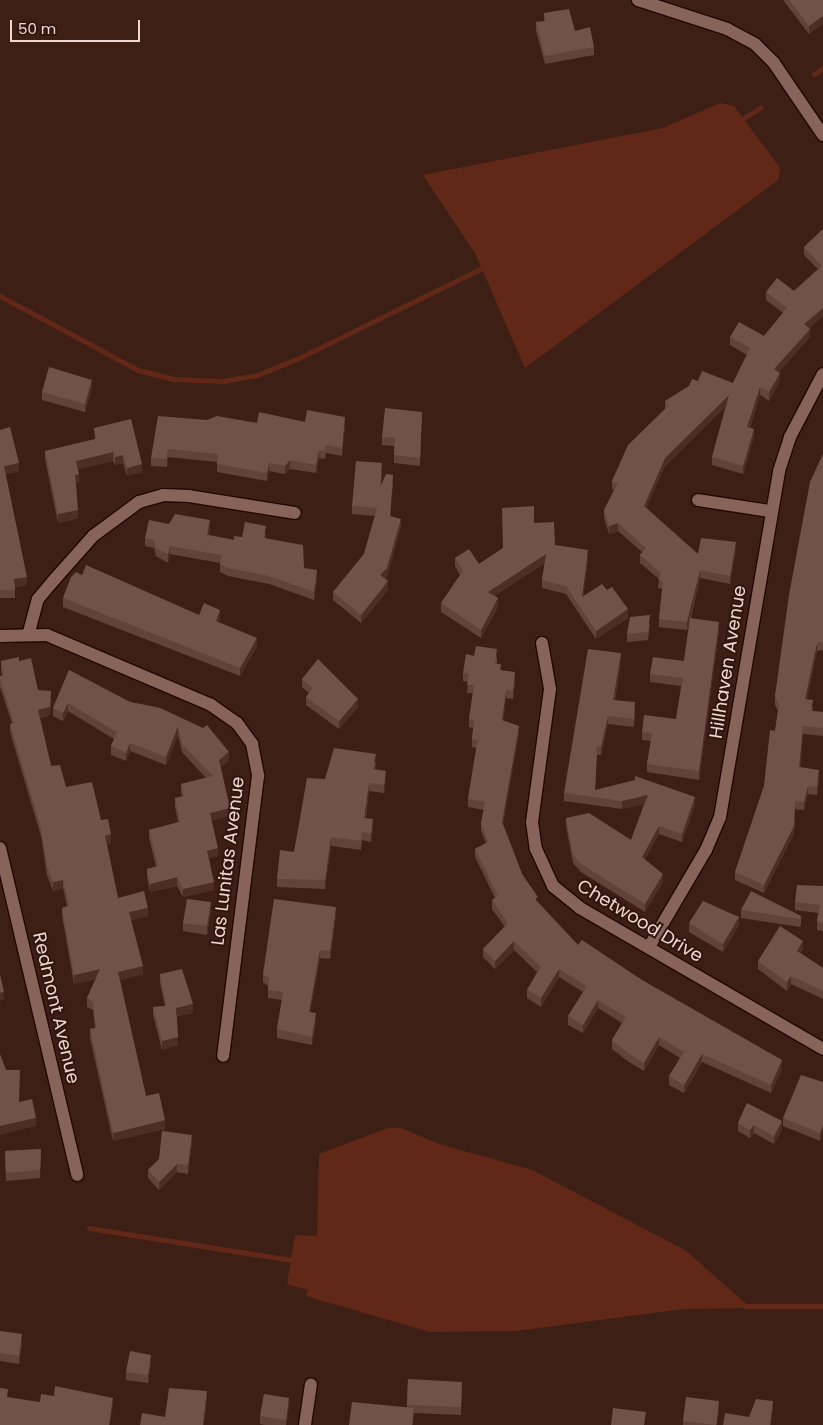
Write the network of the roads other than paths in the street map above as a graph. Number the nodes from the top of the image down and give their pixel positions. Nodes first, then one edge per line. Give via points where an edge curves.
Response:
1 (638, 0) edge
2 (823, 135) edge
3 (823, 374) edge
4 (698, 500) dead end
5 (770, 511) junction
6 (295, 513) dead end
7 (29, 632) junction
8 (0, 636) edge
9 (542, 643) dead end
10 (0, 848) edge
11 (649, 947) junction
12 (823, 1049) edge
13 (223, 1056) dead end
14 (77, 1175) dead end
15 (311, 1384) dead end
16 (305, 1425) edge

1 - 2 street via 727,29 755,44 774,63
3 - 5 street, Hillhaven Avenue via 783,454
4 - 5 street
5 - 11 street, Hillhaven Avenue via 720,817 706,850
6 - 7 street via 189,496 163,495 140,502 93,536 54,580 38,599
7 - 8 street
7 - 13 street, Las Lunitas Avenue via 47,636 211,705 237,723 252,744 258,776
9 - 11 street, Chetwood Drive via 550,689 533,805 536,849 545,873 566,898
10 - 14 street, Redmont Avenue
11 - 12 street, Chetwood Drive
15 - 16 street

